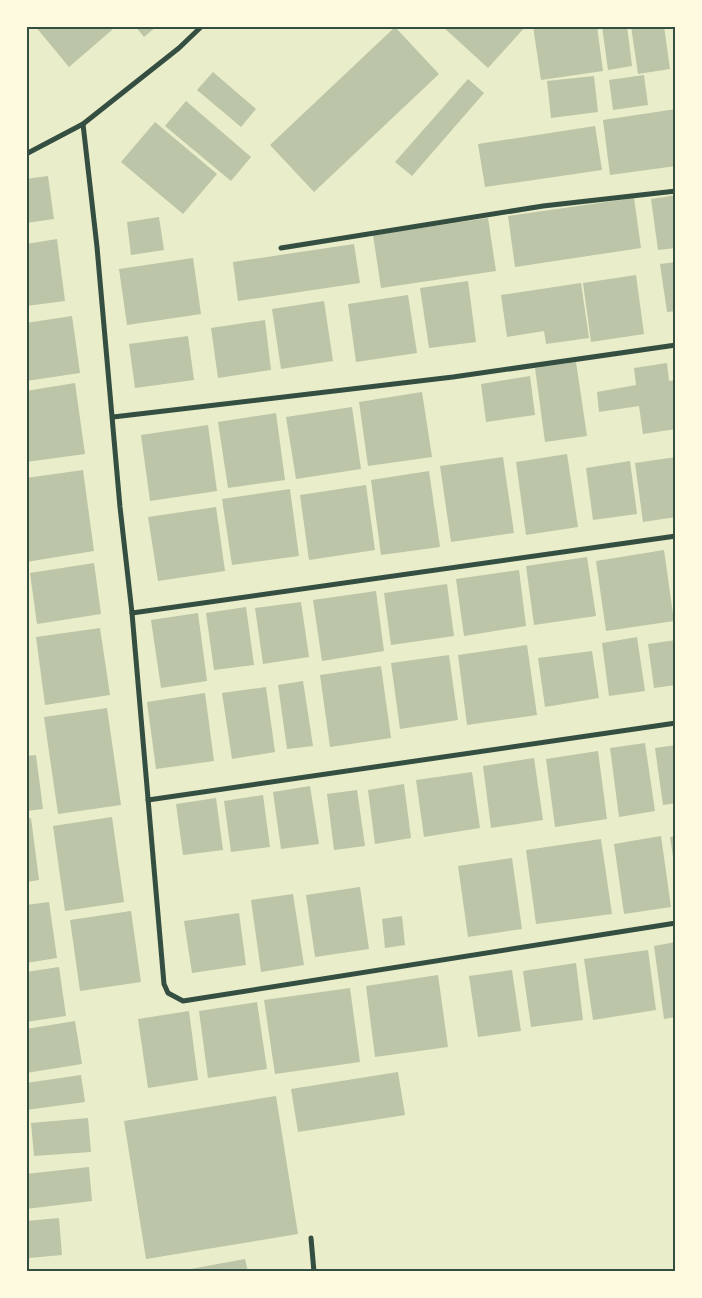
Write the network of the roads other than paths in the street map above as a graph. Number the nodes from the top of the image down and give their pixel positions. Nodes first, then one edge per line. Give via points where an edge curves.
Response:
1 (202, 26) edge
2 (83, 124) junction
3 (26, 154) edge
4 (676, 191) edge
5 (281, 248) dead end
6 (676, 345) edge
7 (112, 417) junction
8 (676, 536) edge
9 (132, 613) junction
10 (676, 723) edge
11 (148, 800) junction
12 (676, 923) edge
13 (311, 1238) dead end
14 (314, 1272) edge

1 - 2 street
2 - 3 street
2 - 7 street
4 - 5 street via 543,206
6 - 7 street via 453,377
7 - 9 street
8 - 9 street
9 - 11 street
10 - 11 street
11 - 12 street via 164,984 168,993 183,1001
13 - 14 street

